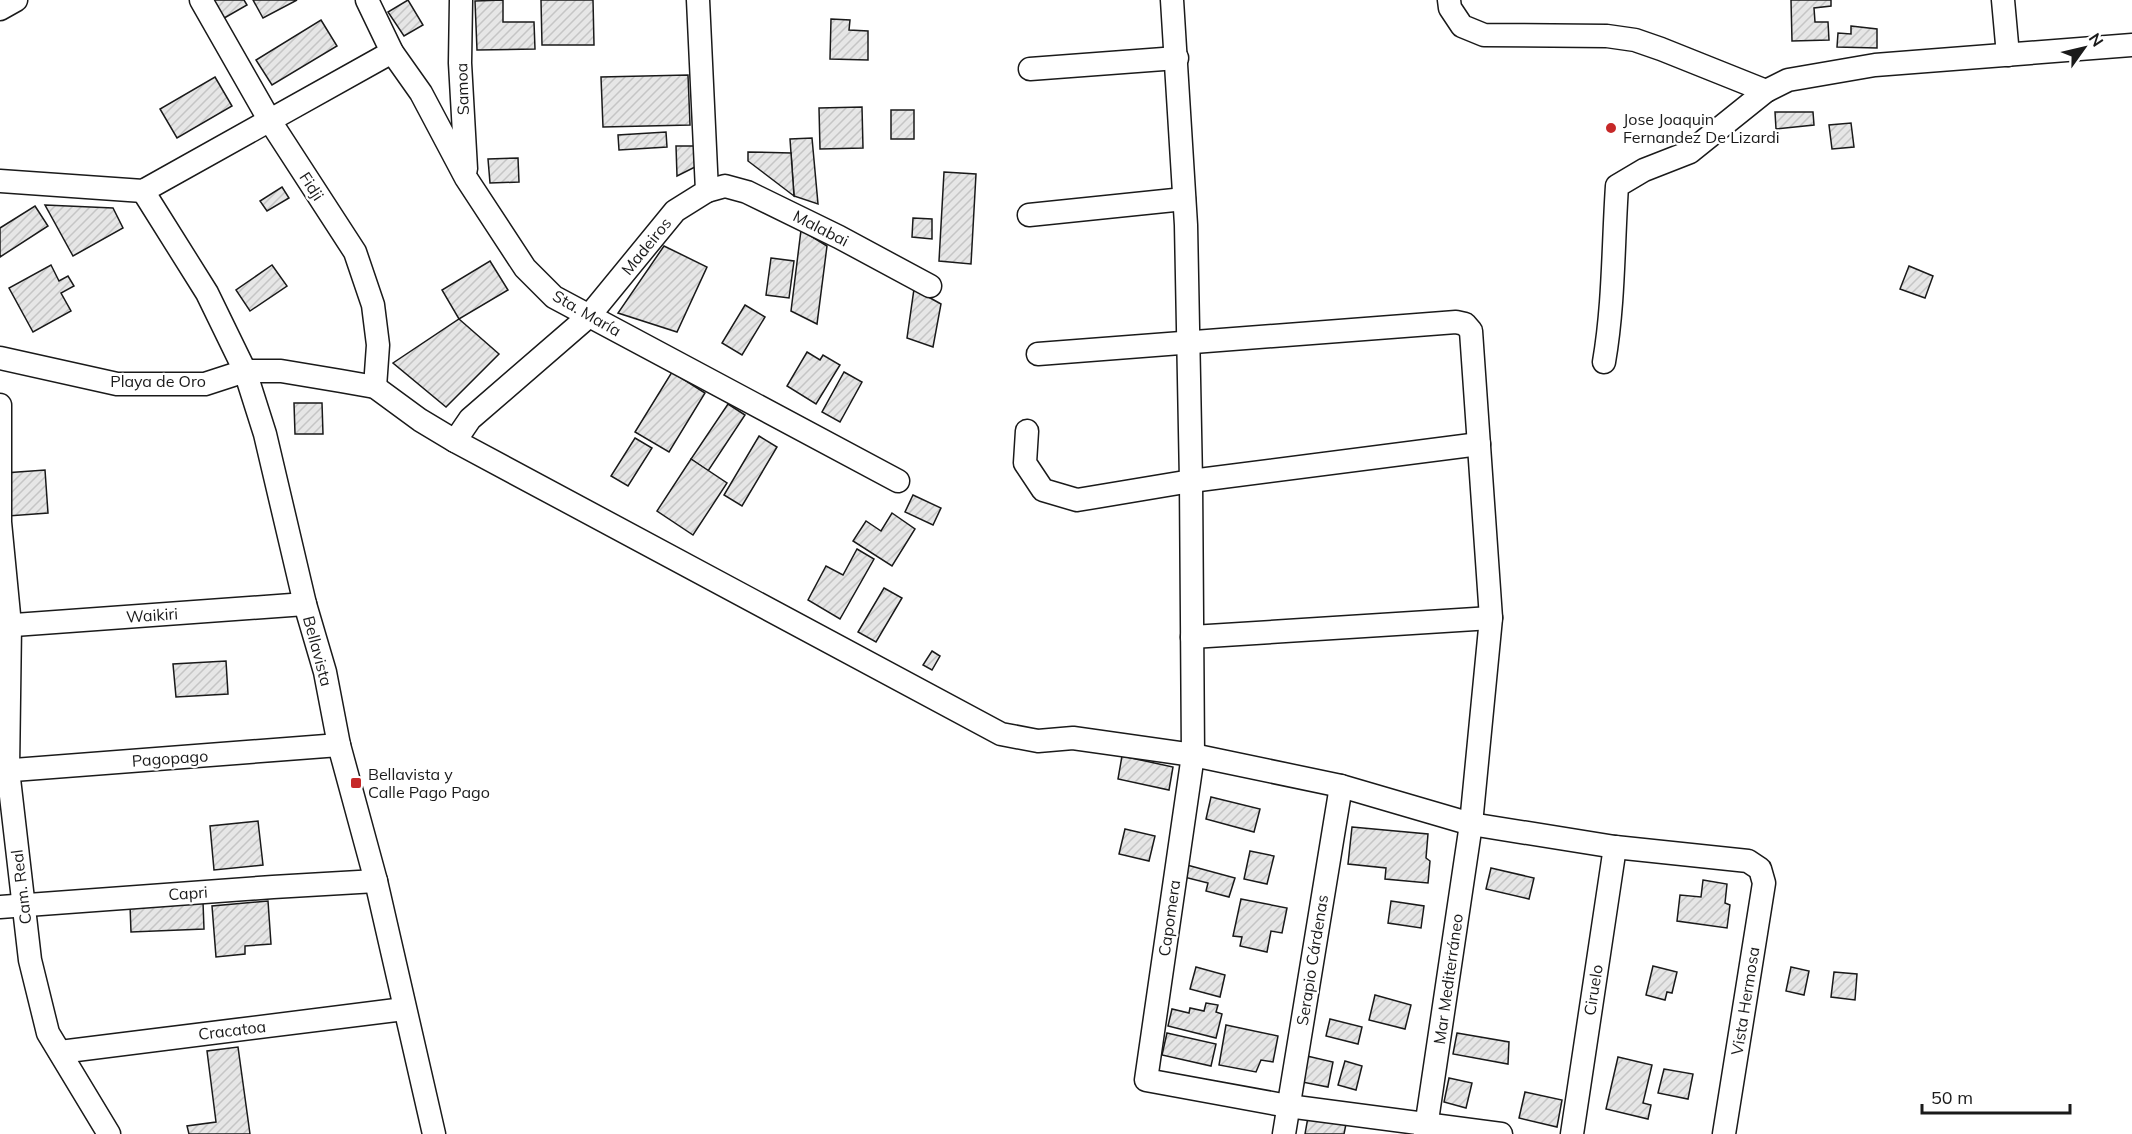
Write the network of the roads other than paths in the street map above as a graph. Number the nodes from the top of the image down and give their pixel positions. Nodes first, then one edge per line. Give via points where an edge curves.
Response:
1 (16, 0) edge
2 (201, 0) edge
3 (367, 0) edge
4 (461, 0) edge
5 (698, 0) edge
6 (1172, 0) edge
7 (1449, 0) edge
8 (2004, 0) edge
9 (0, 9) edge
10 (2132, 45) edge
11 (392, 52) junction
12 (2008, 55) junction
13 (1177, 58) junction
14 (1029, 69) dead end
15 (1766, 91) junction
16 (270, 121) junction
17 (466, 178) junction
18 (0, 181) edge
19 (143, 191) junction
20 (707, 191) junction
21 (1185, 198) junction
22 (1029, 215) dead end
23 (930, 286) dead end
24 (589, 316) junction
25 (1188, 341) junction
26 (1038, 354) dead end
27 (0, 358) edge
28 (1604, 362) dead end
29 (245, 371) junction
30 (375, 387) junction
31 (0, 405) edge
32 (1027, 431) dead end
33 (455, 441) junction
34 (1479, 444) junction
35 (898, 481) dead end
36 (1191, 481) junction
37 (305, 604) junction
38 (1491, 618) junction
39 (5, 626) edge
40 (1192, 637) junction
41 (339, 746) junction
42 (1193, 755) junction
43 (4, 770) edge
44 (1341, 786) junction
45 (1471, 824) junction
46 (1615, 847) junction
47 (376, 881) junction
48 (23, 905) junction
49 (0, 907) edge
50 (404, 1009) junction
51 (60, 1052) junction
52 (1288, 1106) junction
53 (1426, 1129) edge
54 (109, 1134) edge
55 (434, 1134) edge
56 (1284, 1134) edge
57 (1501, 1134) edge
58 (1572, 1134) edge
59 (1724, 1134) edge

1 - 9 street
2 - 16 street, Fidji
3 - 11 street, Sta. María
4 - 17 street, Samoa
5 - 20 street
6 - 13 street, Capomera
7 - 15 street via 1462,26 1484,35 1606,36 1635,40
8 - 12 street
10 - 12 street
11 - 16 street
11 - 17 street, Sta. María via 421,93
12 - 15 street via 1875,65 1788,80
13 - 14 street
13 - 21 street, Capomera
15 - 28 street via 1690,152 1644,170 1617,186 1611,323
16 - 19 street
16 - 30 street, Fidji via 355,252 373,306 378,345
17 - 24 street, Sta. María via 525,268 554,297
18 - 19 street
19 - 29 street, Bellavista via 207,293
20 - 23 street, Malabai via 725,186 747,192
20 - 24 street, Madeiros via 675,211
21 - 22 street
21 - 25 street, Capomera
24 - 33 street, Madeiros via 470,419
24 - 35 street, Sta. María
25 - 26 street
25 - 34 street, Mar Mediterráneo via 1466,324 1471,331
25 - 36 street, Capomera
27 - 29 street, Playa de Oro via 117,384 205,384
29 - 30 street, Playa de Oro via 281,370
29 - 37 street, Bellavista via 265,434
30 - 33 street
31 - 39 street, Cam. Real
32 - 36 street via 1025,463 1043,490 1077,500
33 - 42 street via 1001,734 1038,741 1073,738
34 - 36 street
34 - 38 street, Mar Mediterráneo
36 - 40 street, Capomera
37 - 39 street, Waikiri
37 - 41 street, Bellavista via 325,672
38 - 40 street
38 - 45 street, Mar Mediterráneo
39 - 43 street, Cam. Real
40 - 42 street, Capomera
41 - 43 street, Pagopago
41 - 47 street, Bellavista
42 - 44 street
42 - 52 street, Capomera via 1146,1080
43 - 48 street, Cam. Real
44 - 45 street
44 - 52 street, Serapio Cárdenas
45 - 46 street
45 - 53 street, Mar Mediterráneo
46 - 58 street, Ciruelo
46 - 59 street, Vista Hermosa via 1748,861 1760,869 1764,883
47 - 48 street, Capri
47 - 50 street, Bellavista
48 - 49 street, Capri
48 - 51 street, Cam. Real via 30,960 48,1033
50 - 51 street, Cracatoa
50 - 55 street, Bellavista
51 - 54 street, Cam. Real
52 - 53 street
52 - 56 street, Serapio Cárdenas
53 - 57 street

